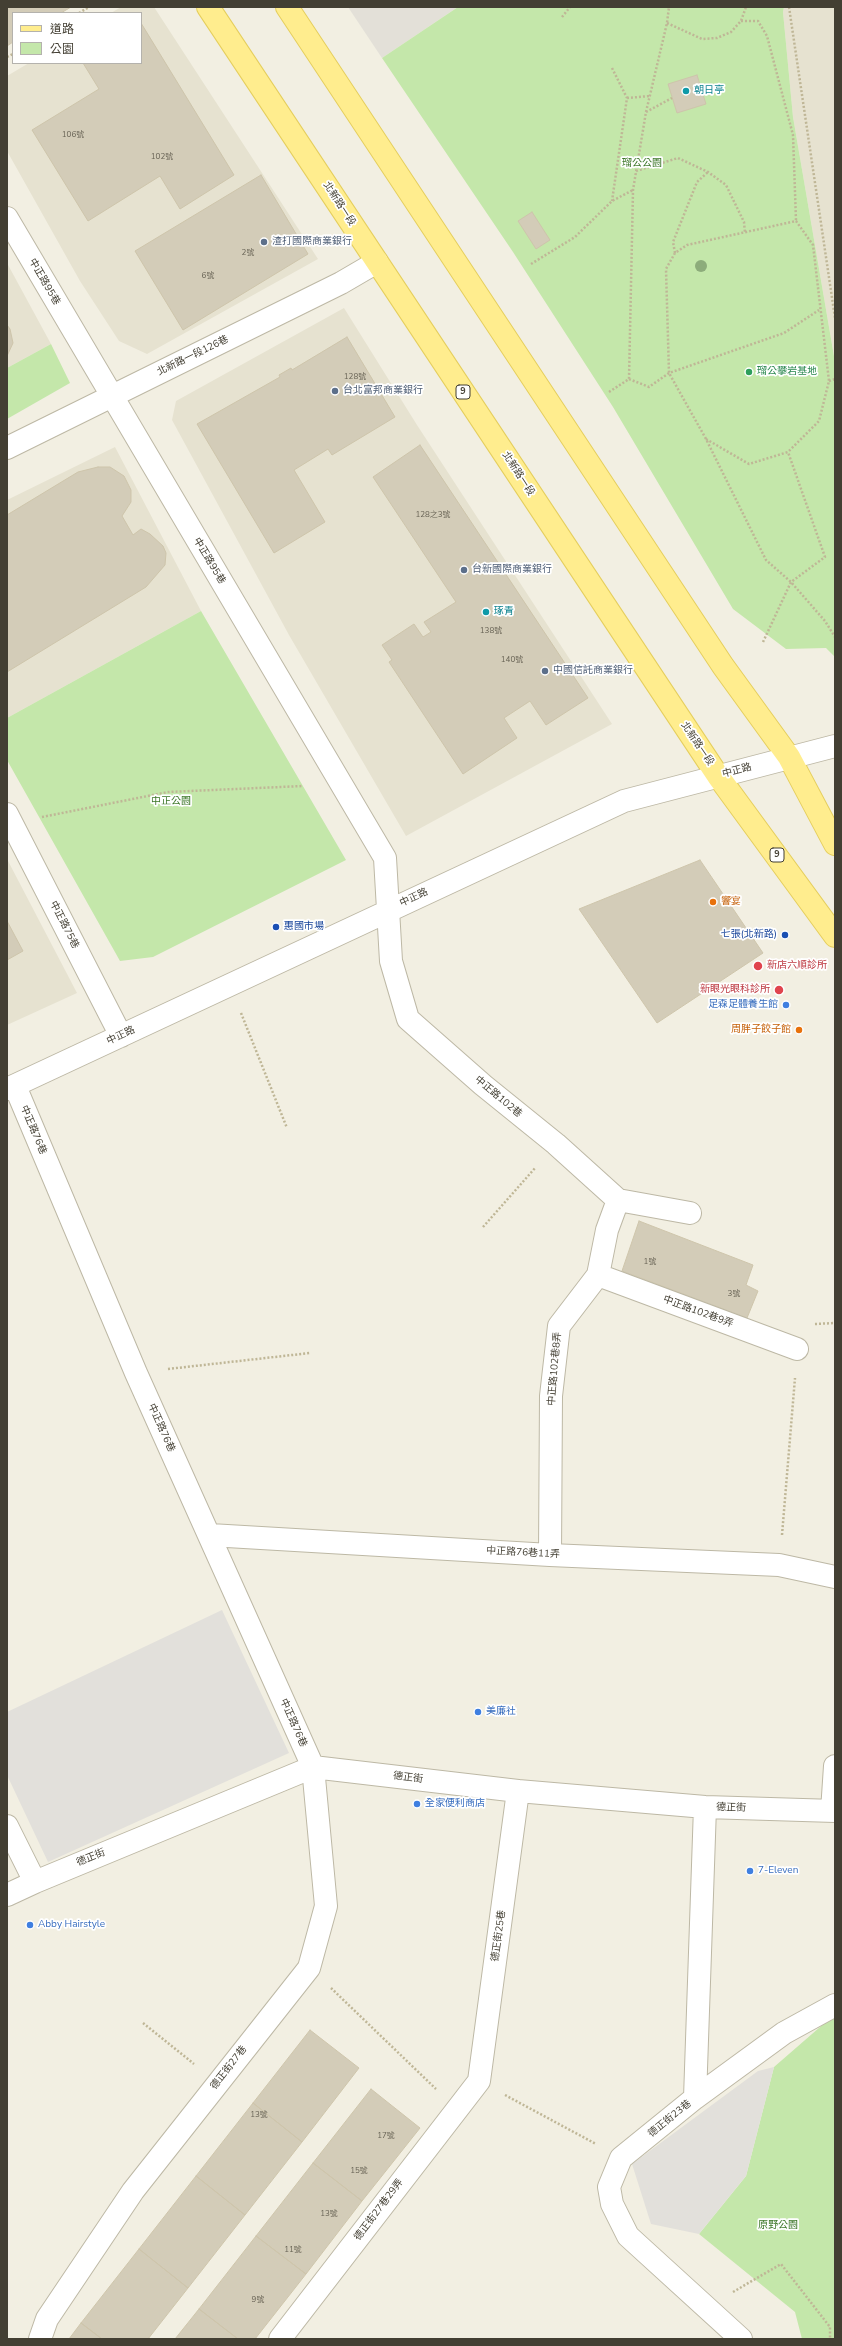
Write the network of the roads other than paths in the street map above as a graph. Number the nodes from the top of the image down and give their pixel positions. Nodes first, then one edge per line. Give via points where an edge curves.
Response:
1 (208, 7) edge
2 (287, 7) edge
3 (7, 218) edge
4 (377, 262) junction
5 (111, 396) junction
6 (7, 448) edge
7 (835, 746) edge
8 (789, 757) junction
9 (718, 776) junction
10 (10, 821) edge
11 (835, 844) edge
12 (388, 910) junction
13 (835, 936) edge
14 (121, 1036) junction
15 (11, 1088) edge
16 (618, 1200) junction
17 (690, 1213) dead end
18 (598, 1275) junction
19 (797, 1349) road end
20 (210, 1535) junction
21 (550, 1555) junction
22 (835, 1577) edge
23 (835, 1766) edge
24 (313, 1767) junction
25 (518, 1791) junction
26 (705, 1807) junction
27 (833, 1811) edge
28 (7, 1826) edge
29 (35, 1882) junction
30 (7, 1895) edge
31 (835, 2005) edge
32 (479, 2081) joint
33 (695, 2098) junction
34 (40, 2339) edge
35 (280, 2339) edge
36 (741, 2339) edge

1 - 4 main road, 北新路一段 / 9
2 - 8 main road via 723,666
3 - 5 street, 中正路95巷
4 - 5 street, 北新路一段126巷 via 342,283
4 - 9 main road, 北新路一段 / 9
5 - 6 street, 北新路一段126巷
5 - 12 street, 中正路95巷 via 385,858
7 - 8 street, 中正路
8 - 9 street, 中正路
8 - 11 main road
9 - 12 street, 中正路 via 624,801
9 - 13 main road, 北新路一段 / 9
10 - 14 street, 中正路75巷
12 - 14 street, 中正路
12 - 16 street, 中正路102巷 via 391,961 408,1019
14 - 15 street, 中正路
15 - 20 street, 中正路76巷
16 - 17 street
16 - 18 street, 中正路102巷8弄 via 607,1230
18 - 19 street, 中正路102巷9弄
18 - 21 street, 中正路102巷8弄 via 559,1326 551,1396
20 - 21 street, 中正路76巷11弄
20 - 24 street, 中正路76巷
21 - 22 street, 中正路76巷11弄 via 780,1565
23 - 27 street
24 - 25 street, 德正街
24 - 29 street, 德正街
24 - 34 street, 德正街27巷 via 326,1906 309,1968 132,2191 47,2319
25 - 26 street, 德正街
25 - 32 street, 德正街25巷
26 - 27 street, 德正街
26 - 33 street, 德正街23巷
28 - 29 street
29 - 30 street, 德正街
31 - 33 street via 784,2033
32 - 35 street, 德正街27巷29弄
33 - 36 street, 德正街23巷 via 621,2158 609,2187 612,2204 628,2236

